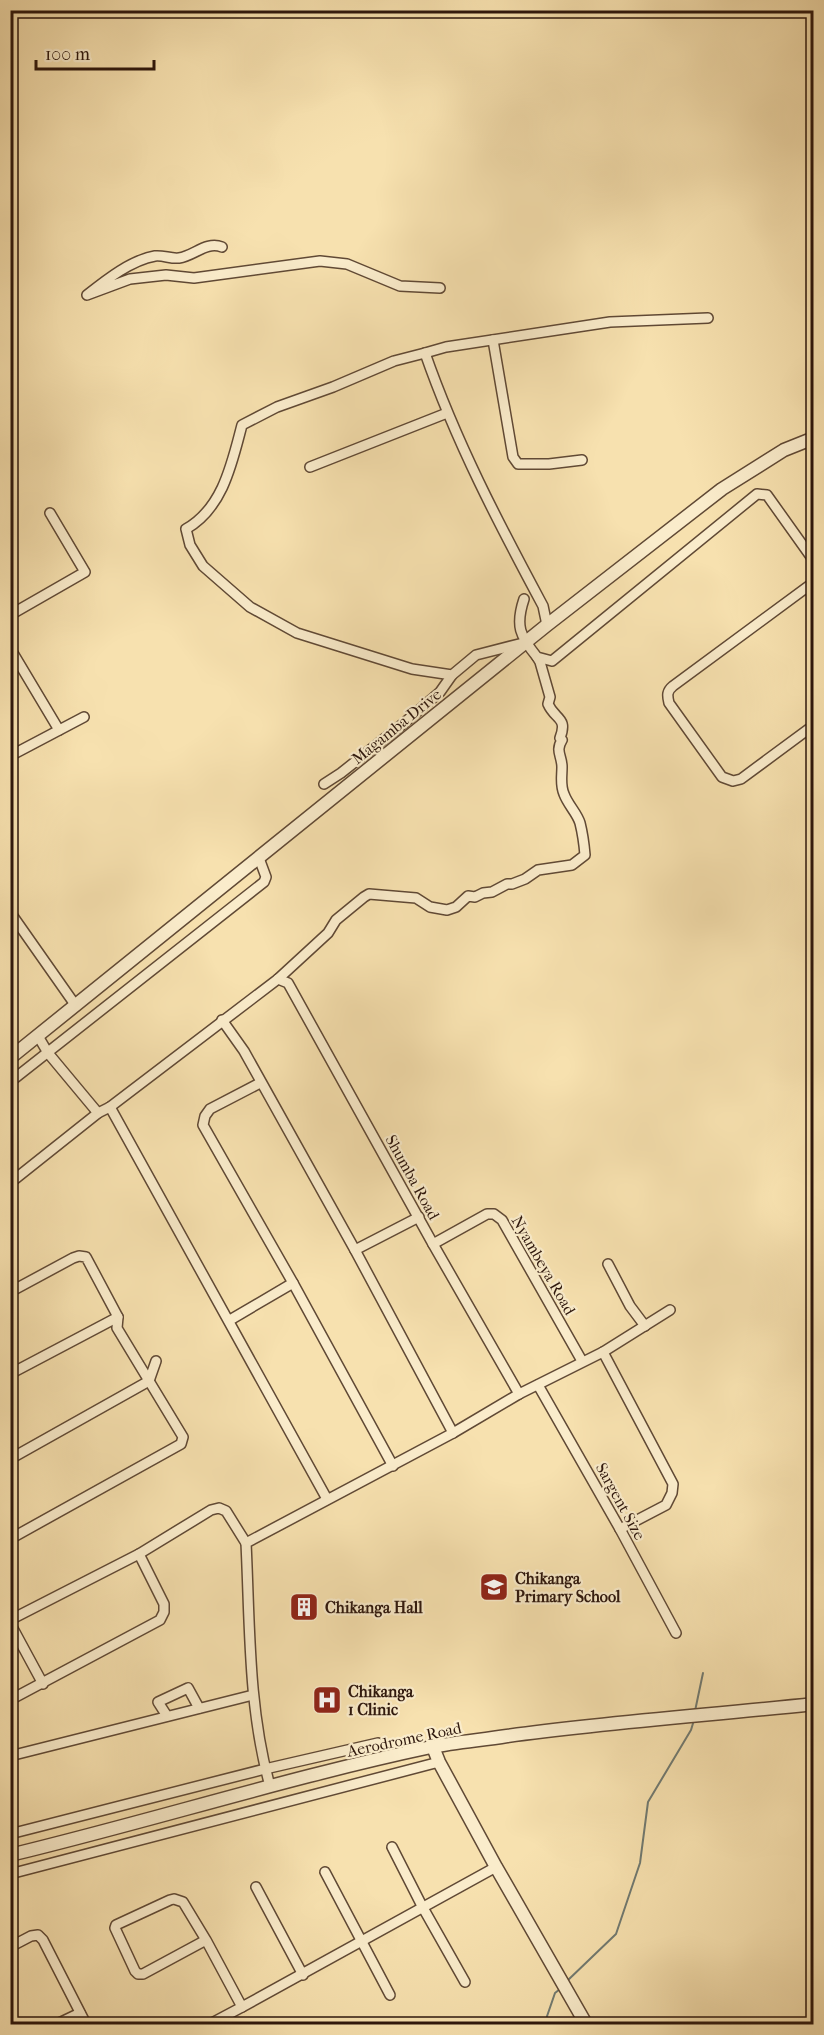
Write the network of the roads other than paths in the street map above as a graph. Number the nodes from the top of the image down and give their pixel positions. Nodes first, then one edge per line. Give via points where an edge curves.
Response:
1 (222, 247) dead end
2 (440, 288) dead end
3 (708, 318) dead end
4 (493, 340) junction
5 (425, 353) junction
6 (447, 413) junction
7 (813, 438) edge
8 (582, 460) dead end
9 (310, 467) dead end
10 (50, 513) dead end
11 (813, 561) edge
12 (813, 582) edge
13 (524, 599) dead end
14 (10, 615) edge
15 (547, 625) junction
16 (525, 642) junction
17 (10, 648) edge
18 (537, 657) junction
19 (452, 675) junction
20 (84, 717) dead end
21 (813, 725) edge
22 (59, 730) junction
23 (10, 756) edge
24 (324, 784) dead end
25 (259, 858) junction
26 (10, 912) edge
27 (278, 979) junction
28 (76, 1006) junction
29 (222, 1020) junction
30 (38, 1036) junction
31 (48, 1053) junction
32 (10, 1058) edge
33 (10, 1082) edge
34 (260, 1083) junction
35 (110, 1107) junction
36 (98, 1113) junction
37 (10, 1183) edge
38 (419, 1217) junction
39 (433, 1244) junction
40 (355, 1250) junction
41 (608, 1264) dead end
42 (293, 1283) junction
43 (10, 1292) edge
44 (670, 1310) dead end
45 (118, 1317) junction
46 (230, 1320) junction
47 (645, 1326) junction
48 (603, 1352) junction
49 (156, 1361) dead end
50 (582, 1361) junction
51 (10, 1374) edge
52 (149, 1381) junction
53 (538, 1385) junction
54 (519, 1394) junction
55 (453, 1433) junction
56 (10, 1459) edge
57 (393, 1466) junction
58 (327, 1499) junction
59 (620, 1529) junction
60 (10, 1539) edge
61 (246, 1543) junction
62 (139, 1554) junction
63 (10, 1622) edge
64 (676, 1633) dead end
65 (43, 1684) junction
66 (253, 1695) junction
67 (10, 1700) edge
68 (813, 1704) edge
69 (199, 1708) junction
70 (167, 1716) junction
71 (378, 1743) dead end
72 (433, 1747) junction
73 (10, 1756) edge
74 (439, 1762) junction
75 (265, 1769) junction
76 (270, 1786) junction
77 (10, 1834) edge
78 (392, 1847) dead end
79 (10, 1855) edge
80 (496, 1867) junction
81 (325, 1872) dead end
82 (10, 1875) edge
83 (256, 1887) dead end
84 (422, 1906) junction
85 (206, 1941) junction
86 (363, 1942) junction
87 (10, 1947) edge
88 (303, 1975) junction
89 (465, 1982) dead end
90 (390, 1995) dead end
91 (242, 2007) junction
92 (80, 2013) junction
93 (57, 2025) edge
94 (86, 2025) edge
95 (210, 2025) edge
96 (586, 2025) edge

1 - 2 street via 208,246 179,258 156,256 105,280 87,295 130,279 166,275 194,278 320,261 347,264 400,286
3 - 4 street via 610,322
4 - 5 street
4 - 8 street via 513,458 518,464
5 - 6 street
5 - 19 street via 394,361 277,407 242,425 230,472 214,503 197,523 186,529 190,545 203,566 250,607 297,633 412,669
6 - 9 street
6 - 15 street via 543,606
7 - 15 street, Magamba Drive via 784,450 722,489
10 - 14 street via 85,572
11 - 18 street via 767,495 757,494 552,660
12 - 21 street via 673,686 667,696 722,777 733,781
13 - 16 street via 519,622
15 - 16 street, Magamba Drive
16 - 18 street
16 - 19 street via 476,655
16 - 25 street, Magamba Drive
17 - 22 street
18 - 27 street via 550,697 548,704 564,727 558,746 561,783 585,840 585,855 572,865 538,870 492,892 468,896 447,910 430,908 416,898 369,894 336,920 328,933
19 - 24 street via 440,692 404,723
20 - 22 street
22 - 23 street
25 - 28 street, Magamba Drive
25 - 31 street via 264,882
26 - 28 street
27 - 29 street
27 - 38 street, Shumba Road via 288,983
28 - 30 street, Magamba Drive
29 - 34 street
29 - 35 street
30 - 31 street
30 - 32 street, Magamba Drive
31 - 33 street
31 - 36 street
34 - 40 street
34 - 42 street via 210,1109 203,1125
35 - 36 street
35 - 46 street
36 - 37 street
38 - 39 street, Shumba Road
38 - 40 street
39 - 50 street, Nyambeya Road via 487,1214 502,1220
39 - 54 street, Shumba Road
40 - 55 street
41 - 47 street
42 - 46 street
42 - 57 street
43 - 45 street via 73,1258 86,1257
44 - 47 street
45 - 51 street
45 - 52 street via 117,1328
46 - 58 street
47 - 48 street
48 - 50 street
48 - 59 street via 673,1484 666,1505
49 - 52 street
50 - 53 street
52 - 56 street
52 - 60 street via 181,1431 181,1444
53 - 54 street
53 - 59 street, Sargent Size
54 - 55 street
55 - 57 street
57 - 58 street
58 - 61 street
59 - 64 street, Sargent Size
61 - 62 street via 226,1511 219,1508
61 - 66 street
62 - 63 street
62 - 65 street via 164,1604 160,1620
63 - 65 street
65 - 67 street
66 - 69 street
66 - 75 street
68 - 72 street, Aerodrome Road via 603,1724
69 - 70 street
69 - 70 street via 188,1688 158,1702
70 - 73 street
71 - 75 street
72 - 74 street
72 - 76 street, Aerodrome Road
74 - 80 street
74 - 82 street
75 - 76 street
75 - 77 street
76 - 79 street, Aerodrome Road
78 - 84 street
80 - 84 street
80 - 96 street
81 - 86 street
83 - 88 street
84 - 86 street
84 - 89 street
85 - 85 street via 183,1902 174,1899 115,1928 138,1974
85 - 91 street
86 - 88 street
86 - 90 street
87 - 92 street via 38,1935
88 - 91 street
91 - 95 street
92 - 93 street
92 - 94 street

